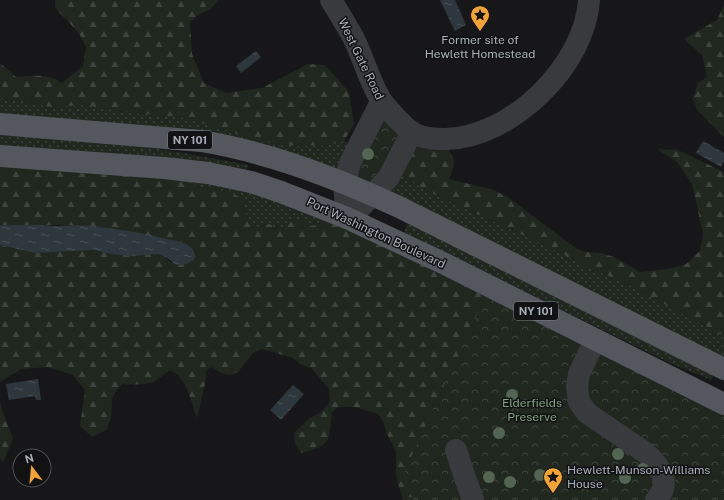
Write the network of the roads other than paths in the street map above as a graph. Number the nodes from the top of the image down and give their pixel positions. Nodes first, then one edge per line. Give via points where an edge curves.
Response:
1 (331, 0) edge
2 (589, 0) edge
3 (382, 102) junction
4 (0, 124) edge
5 (412, 132) junction
6 (0, 156) edge
7 (344, 184) junction
8 (373, 194) junction
9 (347, 218) junction
10 (595, 340) junction
11 (724, 369) edge
12 (724, 404) edge
13 (456, 450) dead end
14 (473, 500) edge
15 (656, 500) edge

1 - 3 street, West Gate Road via 354,39
2 - 5 street via 579,41 567,61 548,87 521,111 494,127 465,137 439,139
3 - 5 street, West Gate Road
3 - 7 street via 350,162
4 - 7 main road, NY 101 via 227,145 297,166
5 - 8 street via 389,177
6 - 9 main road, Port Washington Boulevard / NY 101 via 208,173 251,182
7 - 8 main road, NY 101
7 - 9 street
8 - 9 street
8 - 11 main road, NY 101
9 - 10 main road, Port Washington Boulevard / NY 101
10 - 12 main road, Port Washington Boulevard / NY 101
10 - 15 street via 579,374 579,402 587,413 654,460 660,468 664,483 663,491
13 - 14 street

